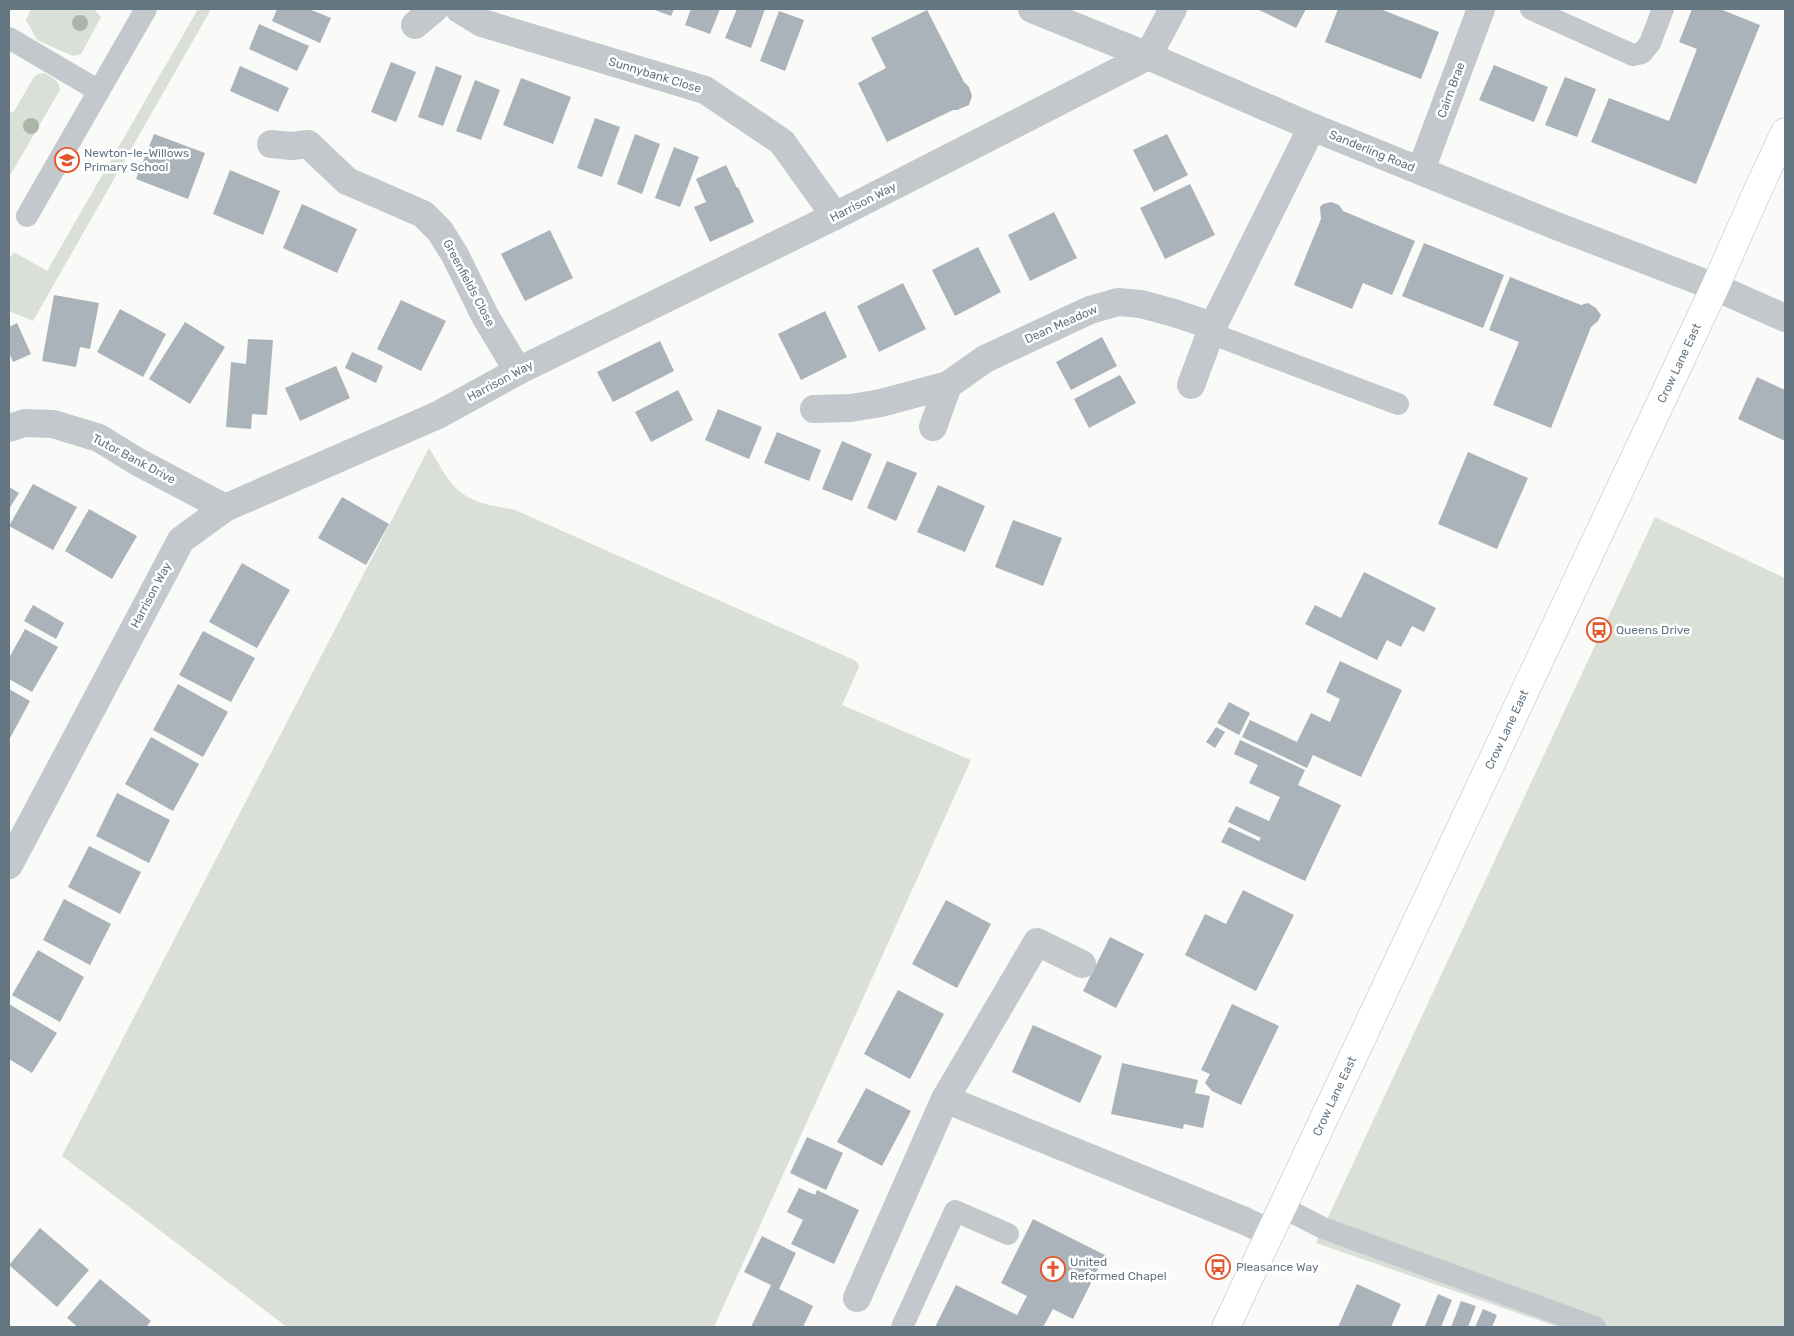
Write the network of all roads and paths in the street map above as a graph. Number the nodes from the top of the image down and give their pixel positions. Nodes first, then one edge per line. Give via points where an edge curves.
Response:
1 (146, 9) edge
2 (459, 9) edge
3 (1032, 9) edge
4 (1173, 9) edge
5 (1481, 9) edge
6 (1531, 9) edge
7 (1663, 9) edge
8 (9, 38) edge
9 (1148, 56) junction
10 (99, 91) junction
11 (1312, 127) junction
12 (1785, 132) edge
13 (271, 144) dead end
14 (1420, 170) junction
15 (27, 216) dead end
16 (835, 216) junction
17 (1715, 287) junction
18 (1785, 318) edge
19 (1211, 330) junction
20 (518, 371) junction
21 (948, 385) junction
22 (1191, 385) dead end
23 (1398, 404) dead end
24 (814, 409) dead end
25 (933, 427) dead end
26 (9, 428) edge
27 (225, 508) junction
28 (9, 865) edge
29 (1082, 964) dead end
30 (946, 1098) junction
31 (1282, 1208) junction
32 (1270, 1233) junction
33 (1008, 1234) dead end
34 (857, 1298) dead end
35 (902, 1327) edge
36 (1226, 1327) edge
37 (1595, 1327) edge

1 - 10 lane
2 - 16 street, Sunnybank Close via 482,23 705,90 782,142
3 - 9 street, Sanderling Road
4 - 9 street
5 - 14 street, Cairn Brae
6 - 7 lane via 1633,55 1642,53 1650,43
8 - 10 lane
9 - 11 street, Sanderling Road
9 - 16 street, Harrison Way
10 - 15 lane
11 - 14 street, Sanderling Road
11 - 19 street
12 - 17 main road, Crow Lane East
13 - 20 street, Greenfields Close via 292,146 315,135 348,181 422,214 440,231 455,255 485,316
14 - 17 street, Sanderling Road
16 - 20 street, Harrison Way
17 - 18 street
17 - 31 main road, Crow Lane East
19 - 21 street, Dean Meadow via 1174,313 1118,302 1090,310 985,359
19 - 22 street
19 - 23 lane
20 - 27 street, Harrison Way via 438,415
21 - 24 street, Dean Meadow via 881,404
21 - 25 street
26 - 27 street, Tutor Bank Drive via 25,422 53,424 99,438
27 - 28 street, Harrison Way via 180,540
29 - 30 street via 1038,942
30 - 32 street
30 - 34 street
31 - 32 main road, Crow Lane East
31 - 37 lane via 1323,1228
32 - 36 main road, Crow Lane East
33 - 35 lane via 955,1211

